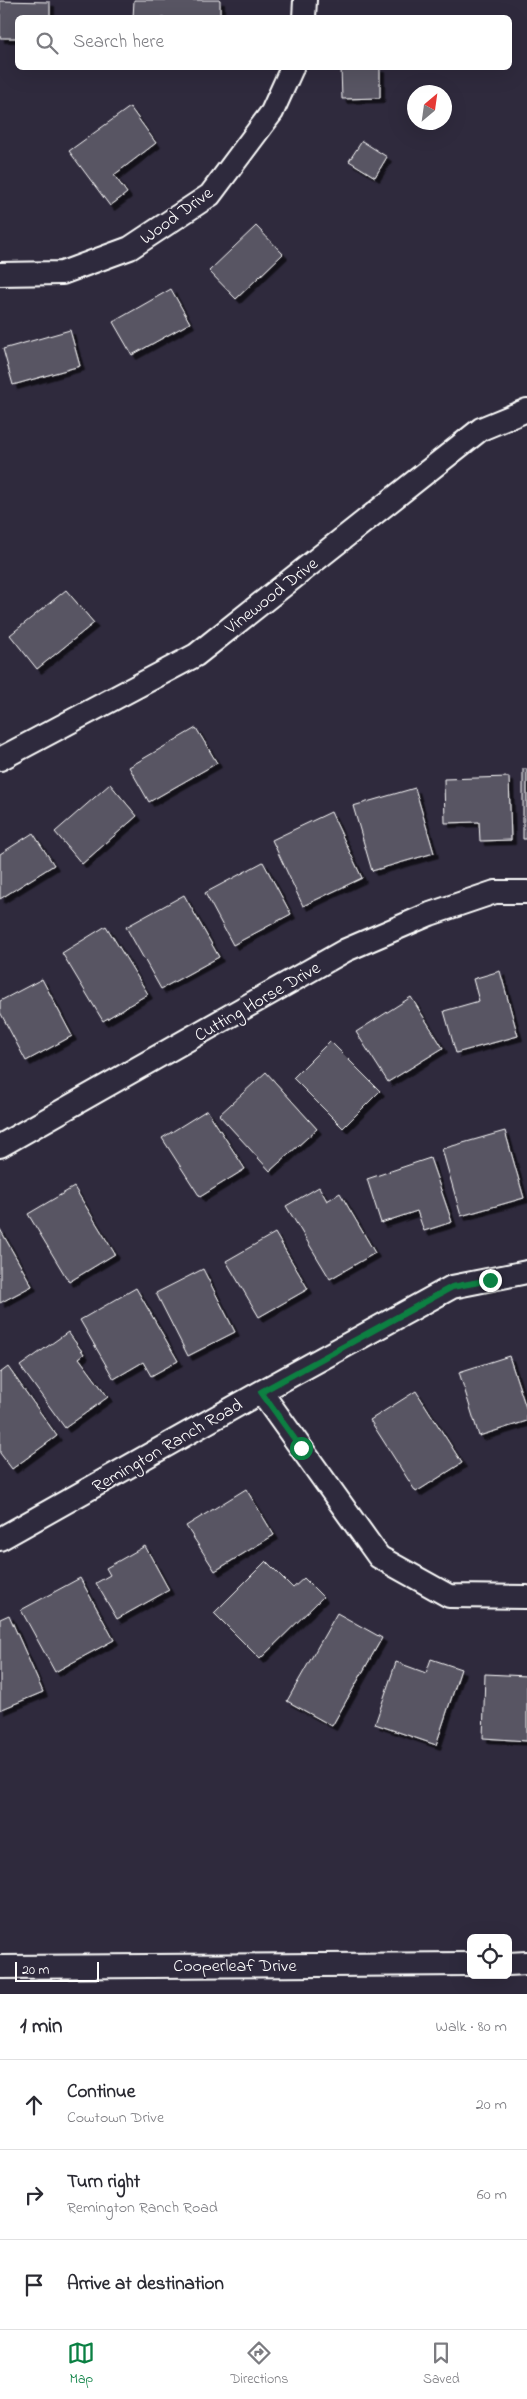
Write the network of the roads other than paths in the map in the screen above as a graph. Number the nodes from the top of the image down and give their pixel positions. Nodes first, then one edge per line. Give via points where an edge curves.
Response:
1 (305, 0) edge
2 (304, 15) edge
3 (291, 70) edge
4 (0, 274) edge
5 (527, 410) edge
6 (0, 759) edge
7 (527, 892) edge
8 (0, 1146) edge
9 (527, 1272) edge
10 (261, 1392) junction
11 (0, 1539) edge
12 (527, 1597) edge
13 (527, 1963) edge
14 (467, 1964) edge
15 (512, 1964) edge
16 (0, 1967) edge

1 - 2 street
3 - 4 street, Wood Drive via 272,112 210,195 130,248 62,273
5 - 6 street, Vinewood Drive via 481,429 196,655
7 - 8 street, Cutting Horse Drive via 495,892 430,914 346,950
9 - 10 street, Remington Ranch Road via 452,1287
10 - 11 street, Remington Ranch Road
10 - 12 street via 379,1557 449,1596
13 - 15 street
14 - 16 street, Cooperleaf Drive

